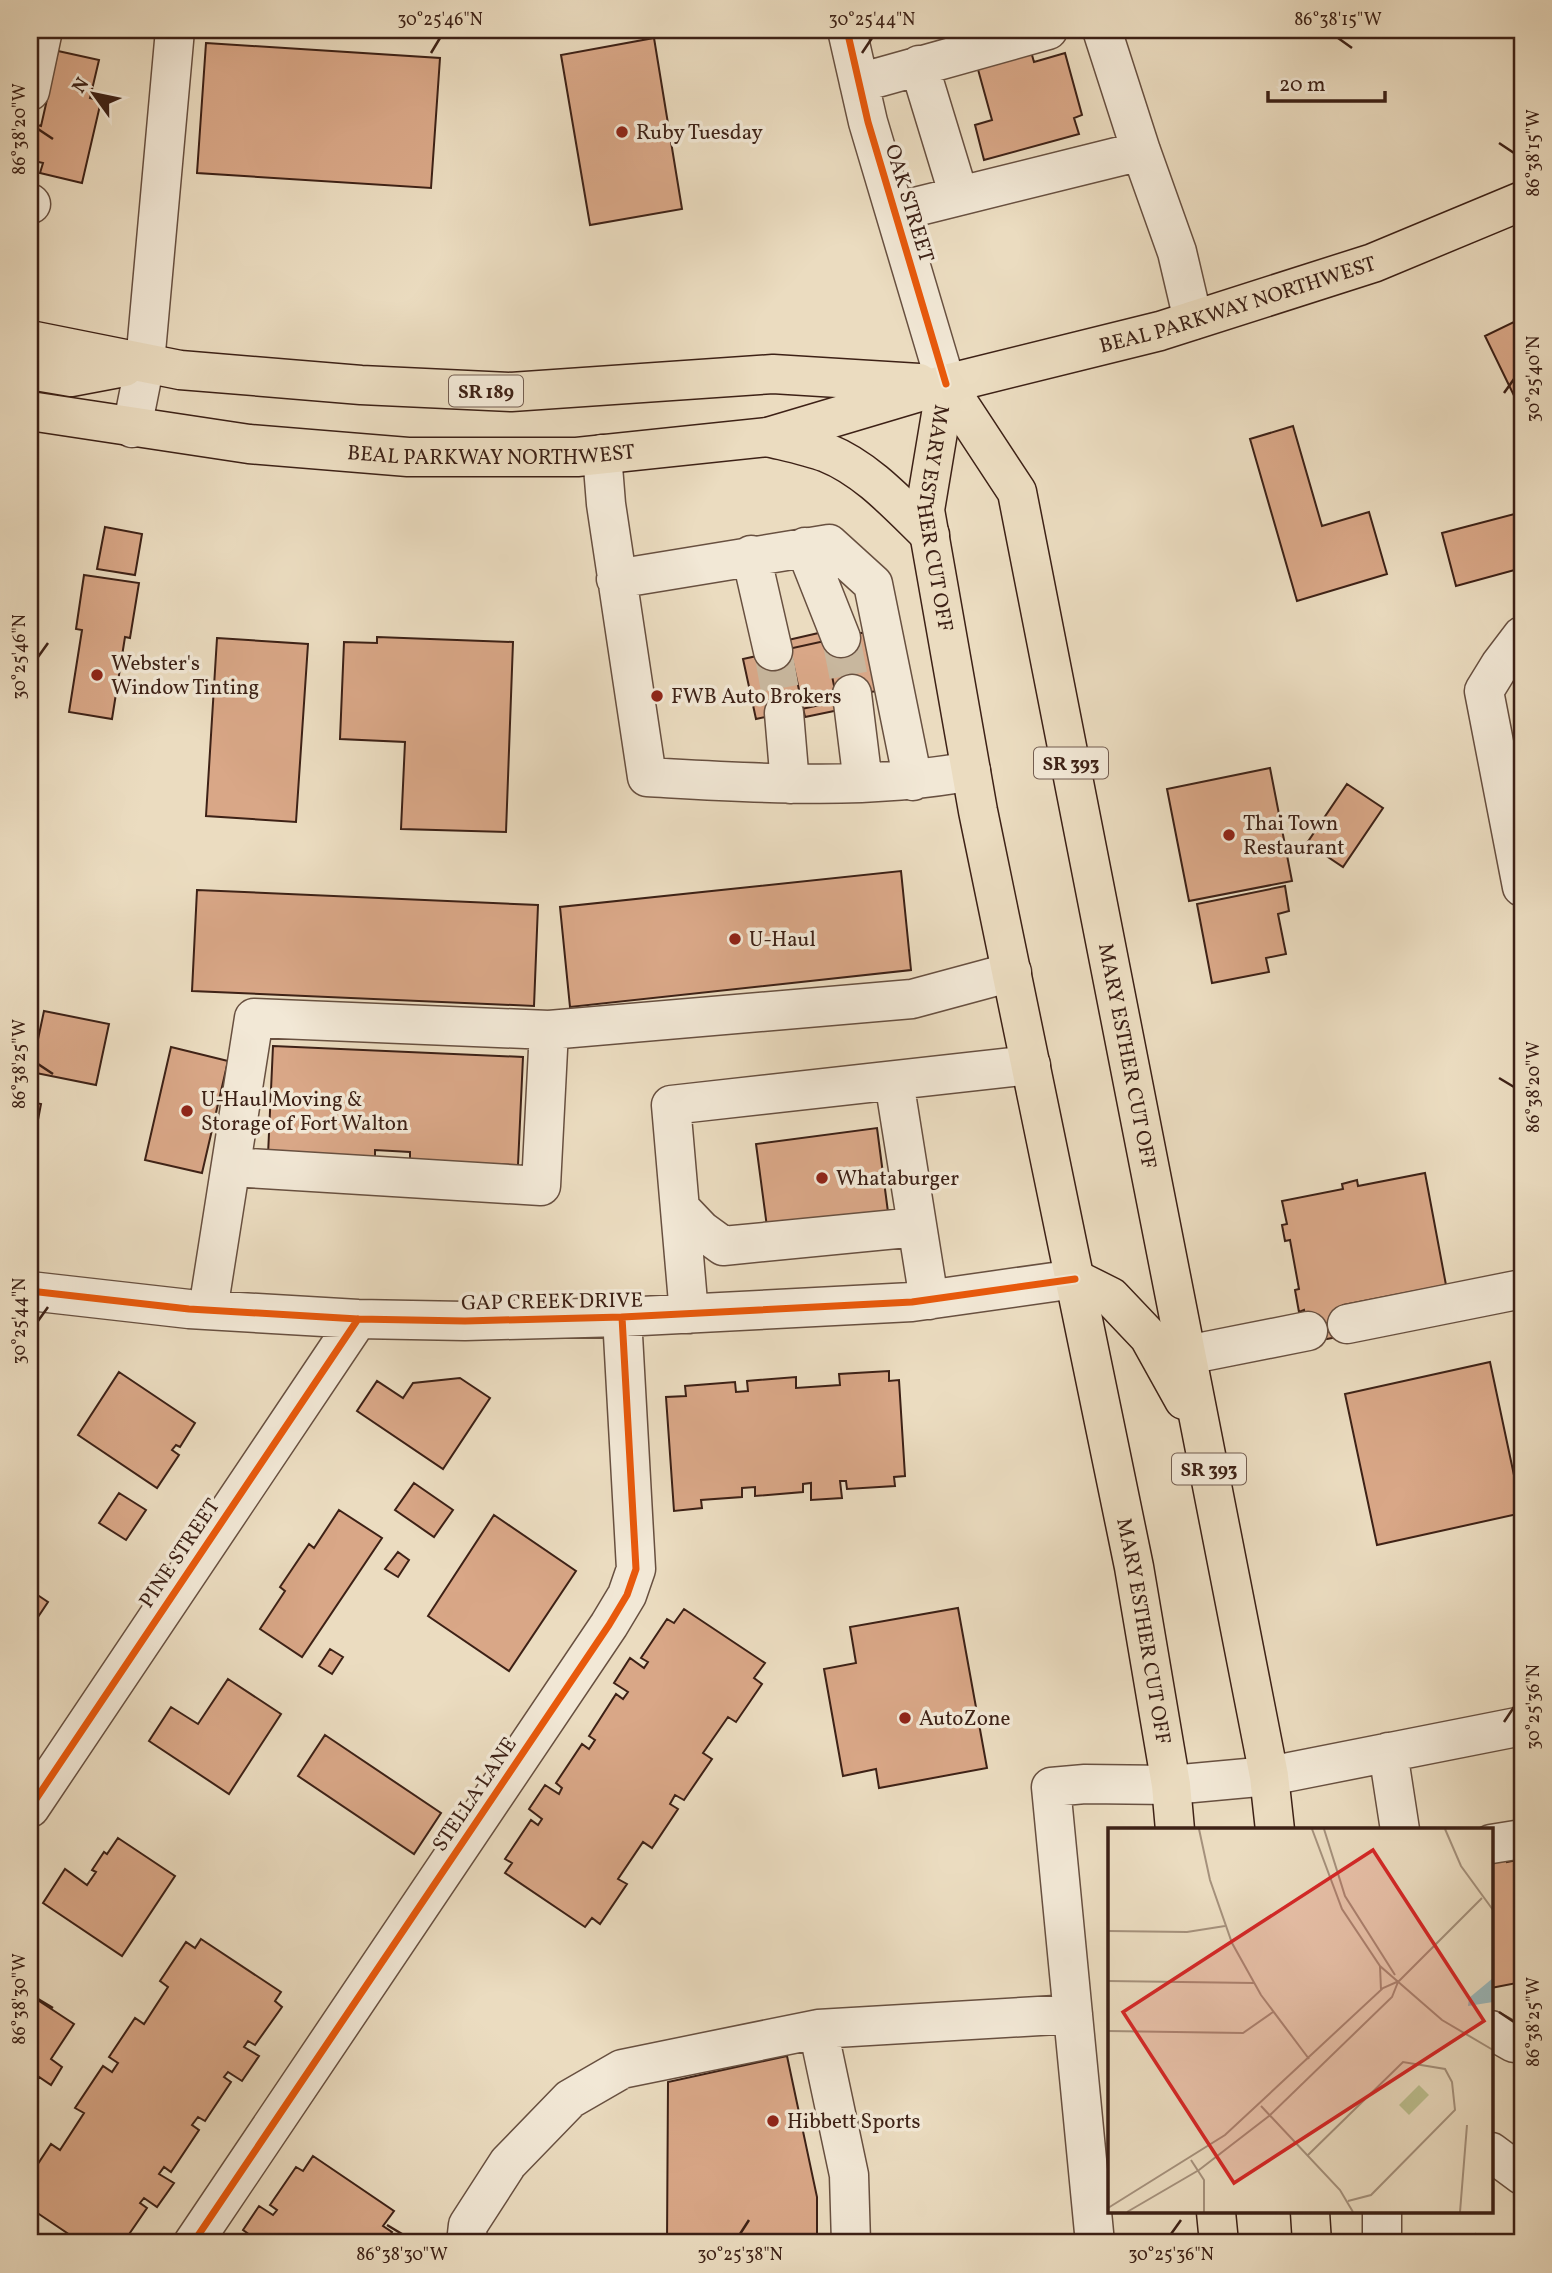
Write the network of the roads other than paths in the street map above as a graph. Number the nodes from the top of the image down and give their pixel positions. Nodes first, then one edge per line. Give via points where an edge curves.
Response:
1 (43, 30) edge
2 (175, 30) edge
3 (847, 30) edge
4 (1048, 30) edge
5 (1102, 30) edge
6 (919, 65) junction
7 (859, 83) junction
8 (30, 91) edge
9 (1141, 151) junction
10 (959, 196) junction
11 (1522, 201) edge
12 (895, 212) junction
13 (1193, 320) junction
14 (30, 340) edge
15 (145, 363) junction
16 (30, 370) edge
17 (946, 384) junction
18 (30, 411) edge
19 (132, 428) junction
20 (768, 437) junction
21 (602, 454) junction
22 (930, 535) junction
23 (805, 547) junction
24 (751, 555) junction
25 (616, 579) junction
26 (1522, 636) edge
27 (841, 638) tunnel mouth
28 (774, 651) tunnel mouth
29 (852, 694) tunnel mouth
30 (784, 713) tunnel mouth
31 (971, 771) junction
32 (913, 781) junction
33 (863, 783) junction
34 (790, 785) junction
35 (1522, 887) edge
36 (1012, 972) junction
37 (549, 1030) junction
38 (1031, 1065) junction
39 (894, 1080) junction
40 (231, 1167) junction
41 (680, 1208) junction
42 (917, 1227) junction
43 (1075, 1279) junction
44 (1522, 1289) edge
45 (30, 1291) edge
46 (929, 1300) junction
47 (208, 1310) junction
48 (690, 1314) junction
49 (622, 1317) junction
50 (358, 1319) junction
51 (1347, 1324) dead end
52 (1308, 1331) dead end
53 (1186, 1356) junction
54 (1201, 1429) junction
55 (1522, 1727) edge
56 (1388, 1752) junction
57 (1269, 1776) junction
58 (1171, 1785) junction
59 (30, 1808) edge
60 (1175, 1828) edge
61 (1275, 1828) edge
62 (1400, 1828) edge
63 (1522, 1839) edge
64 (1492, 1844) edge
65 (1073, 2014) junction
66 (818, 2029) junction
67 (1492, 2031) edge
68 (1522, 2043) edge
69 (1492, 2153) edge
70 (1522, 2175) edge
71 (1216, 2214) edge
72 (1310, 2214) edge
73 (1382, 2214) edge
74 (193, 2243) edge
75 (466, 2243) edge
76 (851, 2243) edge
77 (1095, 2243) edge
78 (1219, 2243) edge
79 (1312, 2243) edge
80 (1382, 2243) edge

1 - 8 street
2 - 15 street
3 - 7 street, OAK STREET
4 - 6 street
5 - 9 street
6 - 7 street
6 - 10 street
7 - 12 street, OAK STREET
9 - 10 street
9 - 13 street via 1177,252
10 - 12 street
11 - 13 main road, BEAL PARKWAY NORTHWEST / SR 189 via 1373,262
12 - 17 street, OAK STREET
13 - 17 main road, BEAL PARKWAY NORTHWEST / SR 189
14 - 15 main road, BEAL PARKWAY NORTHWEST / SR 189
15 - 16 main road via 71,377
15 - 17 main road, BEAL PARKWAY NORTHWEST / SR 189 via 361,386 512,392 773,374
15 - 19 street
17 - 20 main road, BEAL PARKWAY NORTHWEST / SR 189
17 - 22 main road, MARY ESTHER CUT OFF via 925,510
17 - 53 main road, MARY ESTHER CUT OFF / SR 393 via 1017,492
18 - 19 main road, BEAL PARKWAY NORTHWEST / SR 189
19 - 21 main road, BEAL PARKWAY NORTHWEST / SR 189 via 249,444 408,457
20 - 21 main road, BEAL PARKWAY NORTHWEST / SR 189
20 - 22 main road via 828,454 861,472
21 - 25 street
22 - 31 main road, MARY ESTHER CUT OFF
23 - 24 street
23 - 27 street
23 - 32 street via 829,544 873,584
24 - 25 street
24 - 28 street
25 - 34 street via 647,777
26 - 35 street via 1484,691
29 - 33 street
30 - 34 street
31 - 32 street
31 - 36 main road, MARY ESTHER CUT OFF
32 - 33 street
33 - 34 street
36 - 37 street via 912,999
36 - 38 main road, MARY ESTHER CUT OFF
37 - 40 street via 254,1018
37 - 40 street via 541,1186
38 - 39 street
38 - 43 main road, MARY ESTHER CUT OFF
39 - 41 street via 671,1105
39 - 42 street
40 - 47 street
41 - 42 street via 723,1246
41 - 48 street
42 - 46 street
43 - 46 street, GAP CREEK DRIVE
43 - 54 main road via 1111,1297 1149,1337
43 - 58 main road, MARY ESTHER CUT OFF via 1134,1567
44 - 51 street
45 - 47 street, GAP CREEK DRIVE
46 - 48 street, GAP CREEK DRIVE
47 - 50 street, GAP CREEK DRIVE
48 - 49 street, GAP CREEK DRIVE
49 - 50 street, GAP CREEK DRIVE
49 - 74 street, STELLA LANE via 636,1569 627,1595
50 - 59 street, PINE STREET
52 - 53 street
53 - 54 main road, MARY ESTHER CUT OFF / SR 393
54 - 57 main road, MARY ESTHER CUT OFF / SR 393
55 - 56 street
56 - 57 street
56 - 62 street
57 - 58 street
57 - 61 main road, MARY ESTHER CUT OFF / SR 393
58 - 60 main road, MARY ESTHER CUT OFF
58 - 65 street via 1051,1787
63 - 64 street
65 - 66 street
65 - 77 street
66 - 75 street via 622,2069 570,2099 508,2163 468,2225
66 - 76 street via 849,2175
67 - 68 street
69 - 70 street
71 - 78 main road
72 - 79 main road
73 - 80 street

